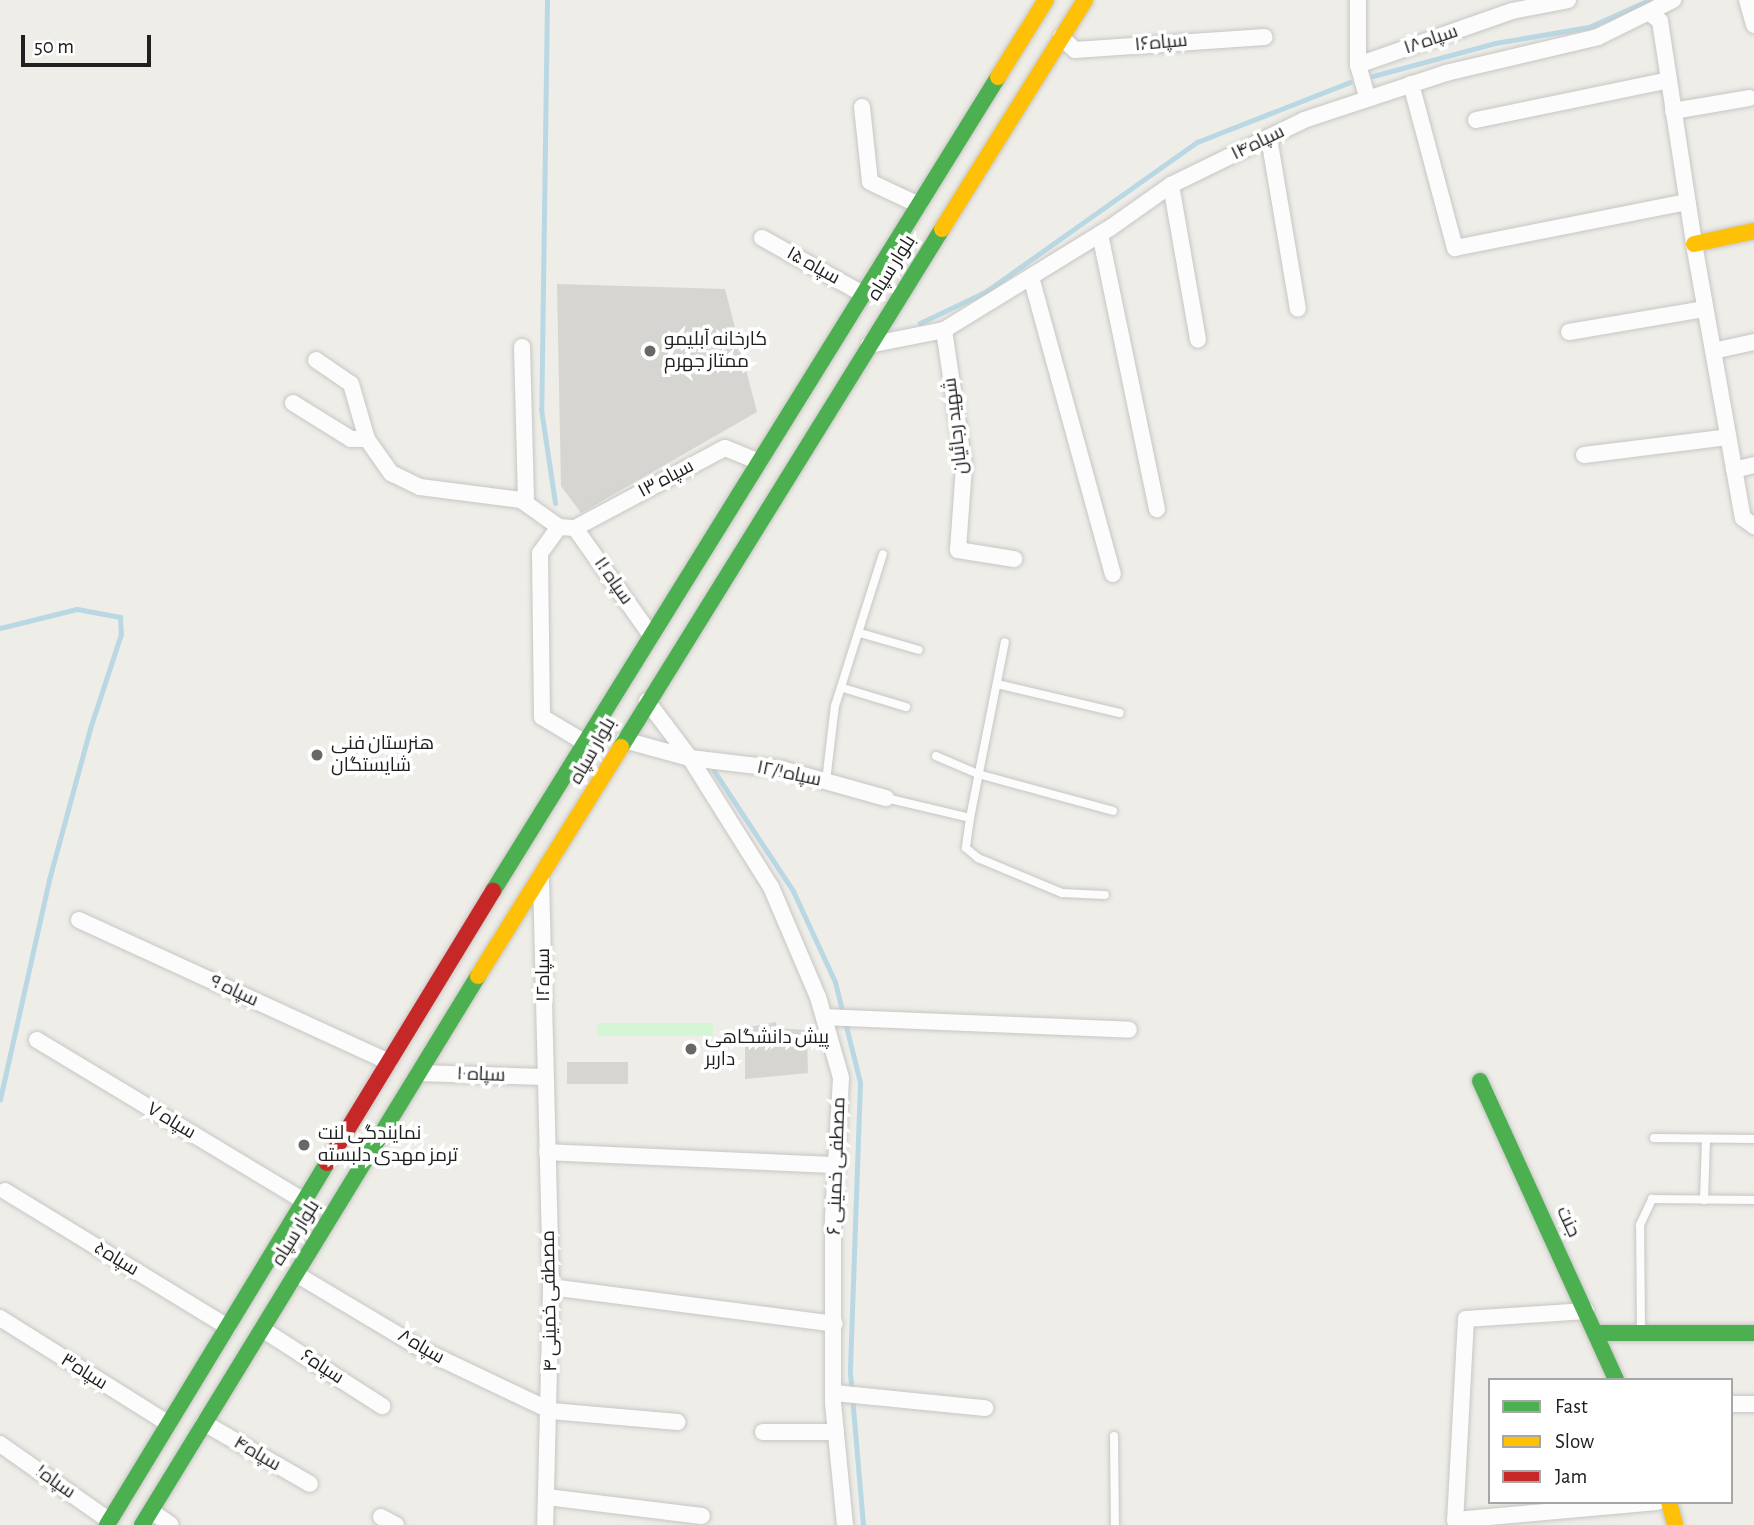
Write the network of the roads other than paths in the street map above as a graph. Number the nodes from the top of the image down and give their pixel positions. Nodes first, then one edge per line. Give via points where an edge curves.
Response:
1 (1046, 0) edge
2 (1085, 0) edge
3 (1358, 0) edge
4 (1568, 0) edge
5 (1673, 0) edge
6 (1747, 0) edge
7 (1650, 13) junction
8 (1754, 25) edge
9 (1062, 37) junction
10 (1265, 37) dead end
11 (1358, 65) junction
12 (1669, 80) junction
13 (1411, 84) junction
14 (1367, 97) junction
15 (1749, 98) dead end
16 (862, 107) dead end
17 (1673, 111) junction
18 (1476, 120) dead end
19 (1269, 138) junction
20 (1171, 185) junction
21 (1687, 202) junction
22 (919, 205) junction
23 (1754, 231) edge
24 (1100, 234) junction
25 (762, 238) dead end
26 (1693, 244) junction
27 (1031, 277) junction
28 (863, 294) junction
29 (1298, 309) dead end
30 (1705, 309) junction
31 (944, 330) junction
32 (1569, 332) dead end
33 (1198, 340) dead end
34 (1754, 342) edge
35 (869, 345) junction
36 (522, 347) dead end
37 (1713, 351) junction
38 (316, 360) dead end
39 (293, 403) dead end
40 (1728, 437) junction
41 (367, 439) junction
42 (1584, 455) dead end
43 (758, 462) junction
44 (1754, 466) edge
45 (1734, 470) junction
46 (526, 503) junction
47 (1157, 509) dead end
48 (1754, 526) edge
49 (567, 527) junction
50 (883, 554) dead end
51 (1014, 559) dead end
52 (1113, 574) dead end
53 (860, 633) junction
54 (650, 634) junction
55 (1004, 642) dead end
56 (919, 650) dead end
57 (997, 684) junction
58 (843, 688) junction
59 (647, 701) junction
60 (906, 707) dead end
61 (1121, 713) dead end
62 (624, 740) junction
63 (584, 742) junction
64 (936, 756) dead end
65 (690, 758) junction
66 (978, 774) junction
67 (826, 781) junction
68 (886, 798) joint
69 (1113, 811) dead end
70 (970, 818) junction
71 (517, 852) junction
72 (541, 873) junction
73 (1105, 895) dead end
74 (79, 920) dead end
75 (824, 1017) junction
76 (1129, 1030) dead end
77 (37, 1040) dead end
78 (389, 1062) junction
79 (419, 1073) junction
80 (544, 1077) junction
81 (1480, 1081) dead end
82 (1654, 1138) dead end
83 (1706, 1139) junction
84 (1754, 1139) edge
85 (547, 1152) junction
86 (836, 1165) junction
87 (5, 1191) dead end
88 (1704, 1200) junction
89 (1754, 1200) edge
90 (304, 1201) junction
91 (296, 1274) junction
92 (551, 1287) junction
93 (1586, 1311) junction
94 (0, 1318) edge
95 (835, 1324) junction
96 (228, 1327) junction
97 (262, 1329) junction
98 (1596, 1333) junction
99 (1641, 1333) junction
100 (1754, 1334) edge
101 (1615, 1378) edge
102 (834, 1393) junction
103 (1733, 1404) edge
104 (1754, 1404) edge
105 (382, 1406) dead end
106 (985, 1408) dead end
107 (551, 1412) junction
108 (678, 1422) dead end
109 (204, 1423) junction
110 (169, 1424) junction
111 (763, 1432) dead end
112 (836, 1432) junction
113 (1114, 1436) dead end
114 (0, 1444) edge
115 (310, 1484) dead end
116 (547, 1497) junction
117 (1635, 1504) edge
118 (1670, 1504) edge
119 (150, 1511) junction
120 (702, 1516) dead end
121 (381, 1517) dead end
122 (108, 1523) edge
123 (142, 1525) edge
124 (171, 1525) edge
125 (396, 1525) edge
126 (545, 1525) edge
127 (845, 1525) edge
128 (1115, 1525) edge
129 (1675, 1525) edge

1 - 22 main road, بلوار سپاه
2 - 9 main road, بلوار سپاه
3 - 11 street
4 - 11 street, سپاه۱۸ via 1512,11
5 - 7 street, سپاه۱۴
6 - 8 street
7 - 12 street via 1660,21
7 - 13 street, سپاه۱۴ via 1598,37
9 - 10 street, سپاه۱۶ via 1075,50
9 - 35 main road, بلوار سپاه
11 - 14 street
12 - 17 street
12 - 18 street
13 - 14 street, سپاه۱۴
13 - 21 street via 1455,247
14 - 19 street, سپاه۱۴
15 - 17 street
16 - 22 street via 870,183
17 - 21 street
19 - 20 street, سپاه۱۴
19 - 29 street
20 - 24 street, سپاه۱۴
20 - 33 street
21 - 26 street
22 - 28 main road, بلوار سپاه
23 - 26 main road
24 - 27 street, سپاه۱۴
24 - 47 street
25 - 28 street, سپاه ۱۵
26 - 30 street
27 - 31 street, سپاه۱۴
27 - 52 street
28 - 43 main road, بلوار سپاه
30 - 32 street
30 - 37 street
31 - 35 street, سپاه۱۴
31 - 51 street, شهید رجائیان via 964,466 958,550
34 - 37 street
35 - 59 main road, بلوار سپاه
36 - 46 street
37 - 40 street
38 - 41 street via 351,384
39 - 41 street via 351,439
40 - 42 street
40 - 45 street
41 - 46 street via 391,473 420,487 475,491
43 - 49 street, سپاه ۱۳ via 725,447
43 - 54 main road, بلوار سپاه
44 - 45 street
45 - 48 street via 1743,518
46 - 49 street, سپاه ۱۱
49 - 54 street, سپاه ۱۱
49 - 63 street via 540,553 542,717
50 - 53 lane
53 - 56 lane
53 - 58 lane
54 - 63 main road, بلوار سپاه
55 - 57 lane
57 - 61 lane
57 - 66 lane
58 - 60 lane
58 - 67 lane via 835,706
59 - 62 main road, بلوار سپاه
59 - 65 street
62 - 65 street, سپاه۱۲/۱
62 - 72 main road, بلوار سپاه
63 - 71 main road, بلوار سپاه
64 - 66 lane
65 - 67 street, سپاه۱۲/۱ via 782,769
65 - 75 street, مصطفی خمینی ۶ via 771,887
66 - 69 lane
66 - 70 lane
67 - 68 street, سپاه۱۲/۱
68 - 70 lane
70 - 73 lane via 966,848 978,858 1062,893
71 - 72 main road
71 - 78 main road, بلوار سپاه
72 - 79 main road, بلوار سپاه
72 - 80 street, سپاه۱۲
74 - 78 street, سپاه ۹
75 - 76 street
75 - 86 street, مصطفی خمینی ۶ via 841,1078
77 - 90 street, سپاه ۷
78 - 90 main road, بلوار سپاه
79 - 80 street, سپاه۱۰
79 - 91 main road, بلوار سپاه
80 - 85 street, مصطفی خمینی ۴
81 - 93 main road, جنت
82 - 83 lane
83 - 84 lane
83 - 88 lane
85 - 86 street
85 - 92 street, مصطفی خمینی ۴
86 - 95 street, مصطفی خمینی ۶
87 - 96 street, سپاه۵
88 - 89 lane
88 - 99 lane via 1652,1199 1640,1225
90 - 96 main road, بلوار سپاه
91 - 97 main road, بلوار سپاه
91 - 107 street, سپاه۸ via 427,1352
92 - 95 street
92 - 107 street, مصطفی خمینی ۴
93 - 98 main road, جنت
93 - 117 street via 1466,1319 1455,1520
94 - 110 street, سپاه۳
95 - 102 street, مصطفی خمینی ۶
96 - 110 main road, بلوار سپاه
97 - 105 street, سپاه۶
97 - 109 main road, بلوار سپاه
98 - 99 main road
98 - 101 main road, جنت
99 - 100 main road
102 - 106 street
102 - 112 street, مصطفی خمینی ۶
103 - 104 street
107 - 108 street
107 - 116 street, مصطفی خمینی ۴
109 - 115 street, سپاه۴
109 - 119 main road, بلوار سپاه
110 - 122 main road, بلوار سپاه
111 - 112 street
112 - 127 street, مصطفی خمینی ۶
113 - 128 lane
114 - 122 street, سپاه۱
116 - 120 street
116 - 126 street, مصطفی خمینی ۴
118 - 129 main road
119 - 123 main road, بلوار سپاه
119 - 124 street
121 - 125 street

